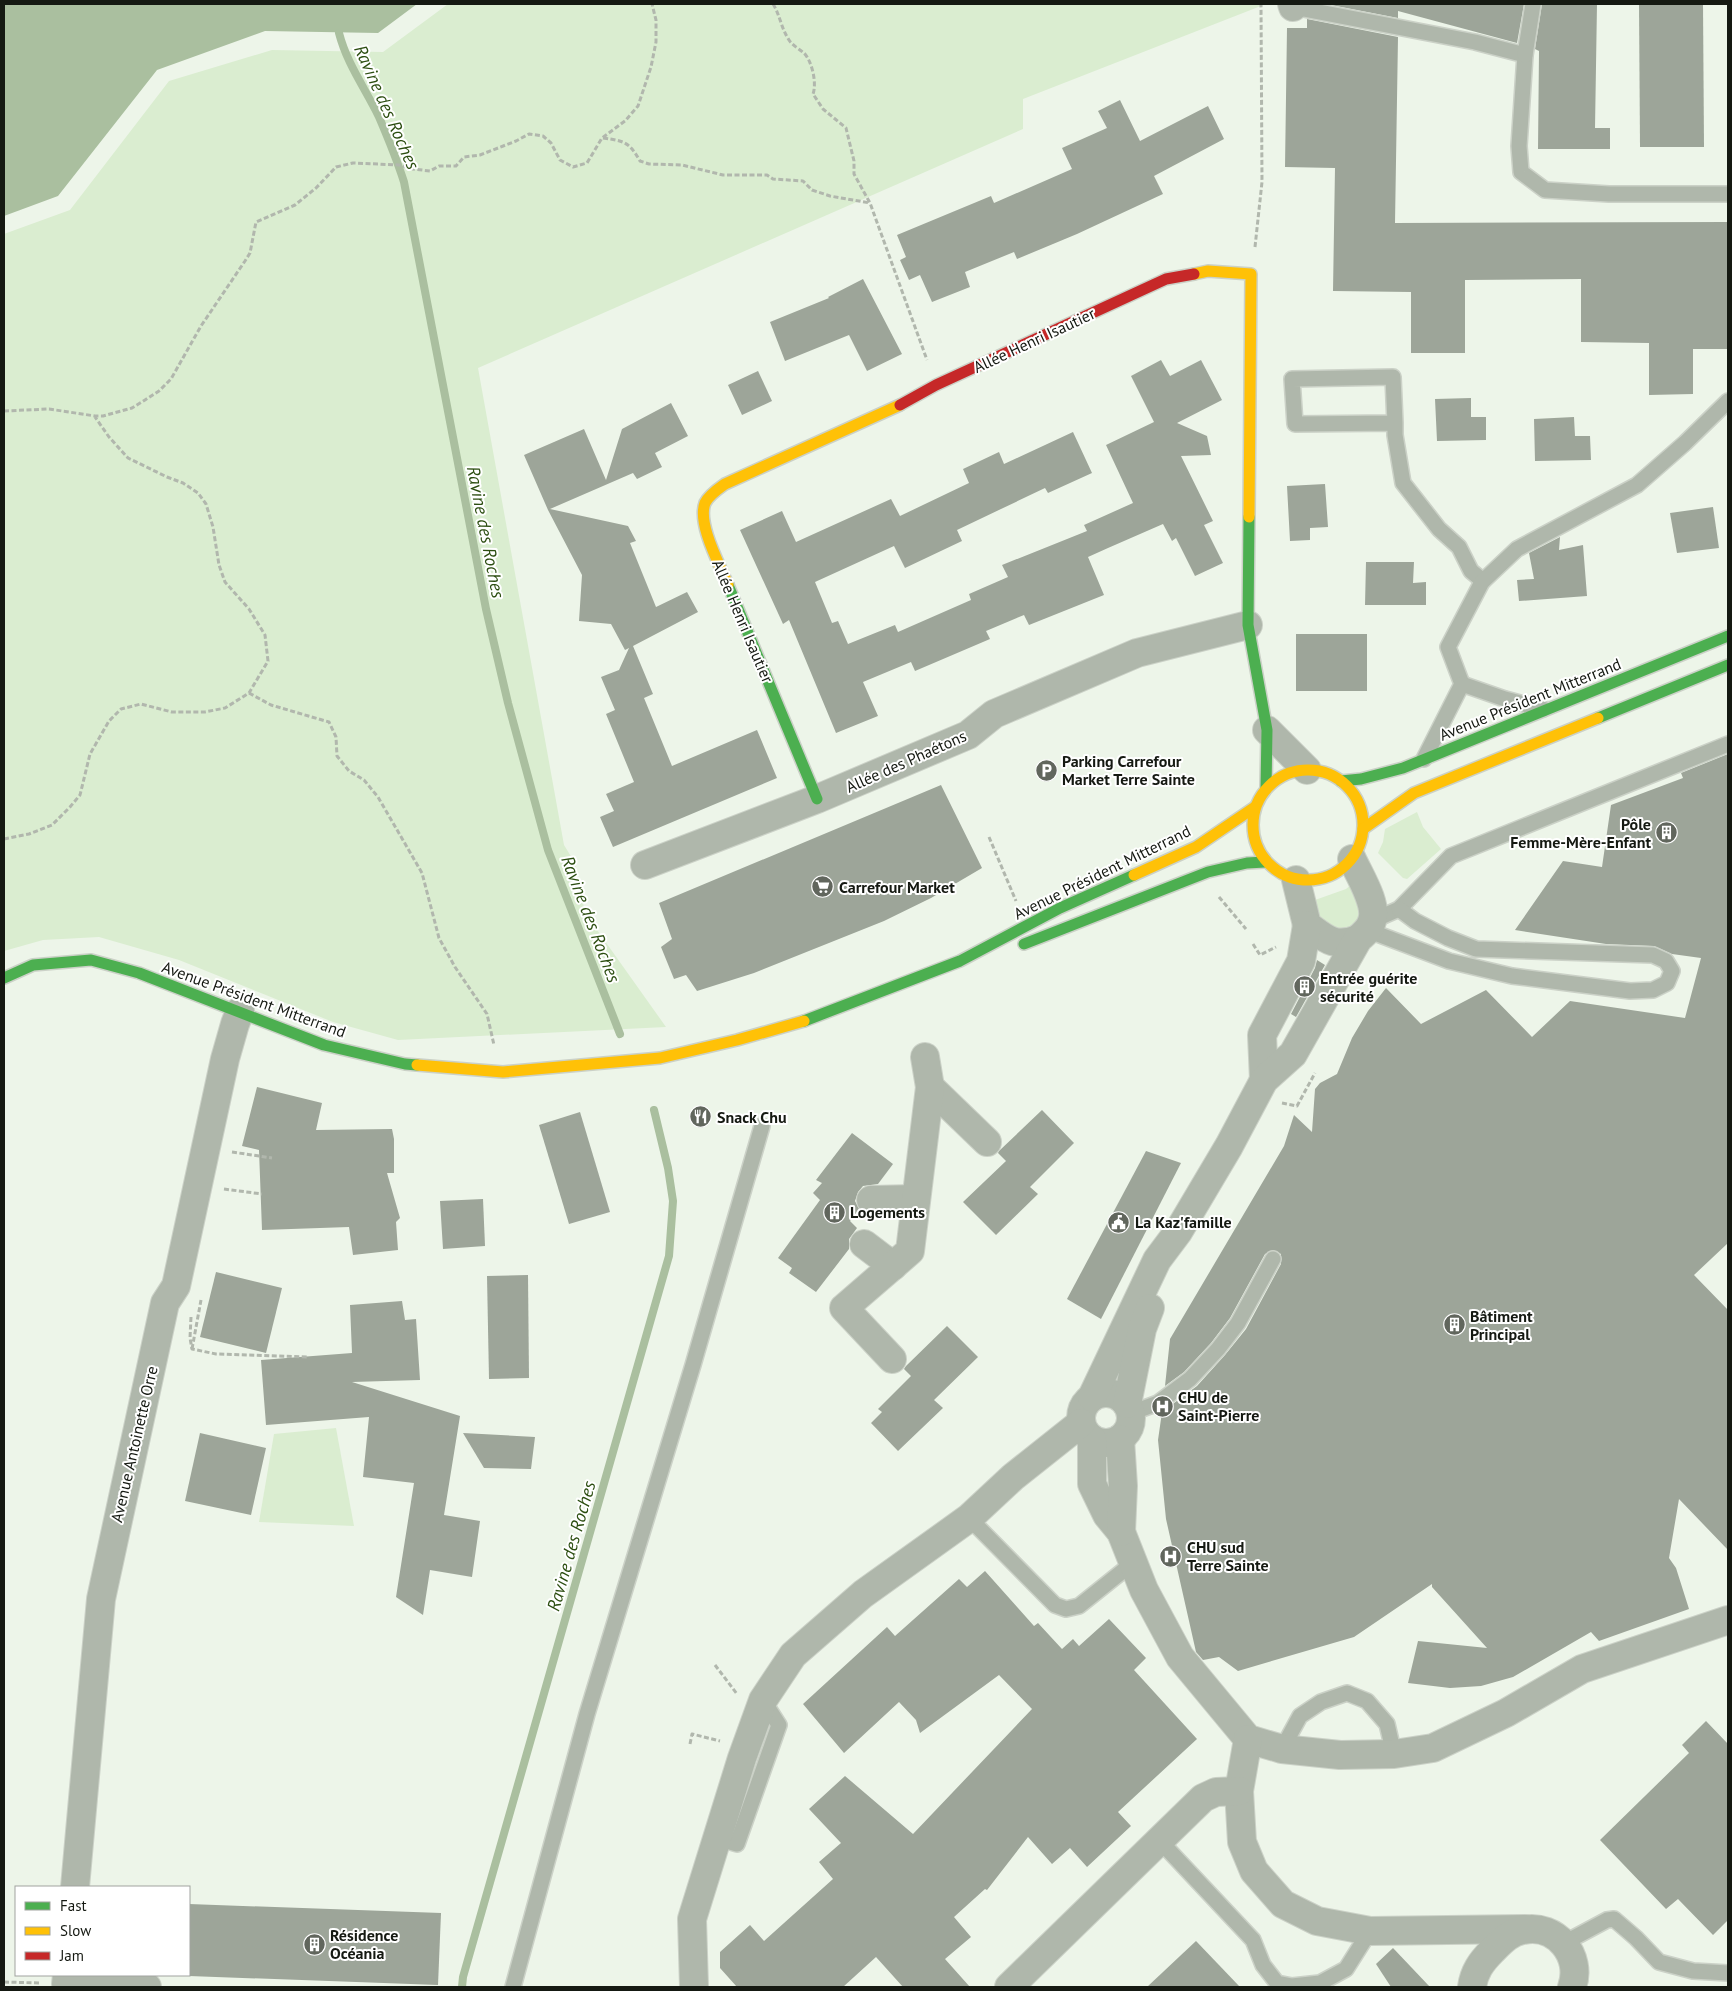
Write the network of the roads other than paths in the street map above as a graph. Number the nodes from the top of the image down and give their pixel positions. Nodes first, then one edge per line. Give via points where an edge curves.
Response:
1 (1533, 4) edge
2 (1293, 5) edge
3 (1525, 55) junction
4 (1728, 194) edge
5 (1728, 401) edge
6 (1395, 423) junction
7 (1483, 581) junction
8 (1248, 625) junction
9 (1728, 636) edge
10 (1728, 665) edge
11 (1462, 684) junction
12 (1547, 710) junction
13 (1267, 730) junction
14 (1728, 744) edge
15 (1424, 760) junction
16 (1306, 770) junction
17 (1341, 780) junction
18 (1266, 788) junction
19 (817, 799) junction
20 (1255, 807) junction
21 (1363, 829) junction
22 (1352, 859) junction
23 (1265, 862) junction
24 (645, 865) dead end
25 (1296, 880) junction
26 (1399, 909) junction
27 (1308, 925) junction
28 (1366, 930) junction
29 (960, 961) junction
30 (4, 978) edge
31 (240, 1011) junction
32 (925, 1057) dead end
33 (1264, 1080) junction
34 (930, 1087) junction
35 (762, 1126) dead end
36 (987, 1142) dead end
37 (916, 1199) junction
38 (871, 1200) dead end
39 (1178, 1232) junction
40 (864, 1244) dead end
41 (1273, 1259) dead end
42 (893, 1266) junction
43 (892, 1359) dead end
44 (1092, 1397) junction
45 (1129, 1409) junction
46 (1087, 1431) junction
47 (1120, 1439) junction
48 (970, 1518) junction
49 (1121, 1532) junction
50 (1134, 1562) junction
51 (1728, 1620) edge
52 (1248, 1739) junction
53 (1282, 1749) junction
54 (1394, 1754) junction
55 (1239, 1791) junction
56 (1159, 1840) junction
57 (75, 1886) edge
58 (1525, 1929) junction
59 (1370, 1931) junction
60 (1564, 1943) junction
61 (1728, 1973) edge
62 (66, 1982) edge
63 (147, 1987) edge
64 (513, 1987) edge
65 (694, 1987) edge
66 (1009, 1987) edge
67 (1472, 1987) edge
68 (1572, 1987) edge

1 - 3 lane
2 - 3 lane
3 - 4 lane via 1519,146 1521,172 1545,190 1609,194
5 - 7 lane via 1637,485 1517,549
6 - 6 lane via 1295,424 1292,379 1393,377
6 - 7 lane via 1403,484 1439,529 1459,547 1471,571
7 - 11 lane via 1448,647
8 - 13 main road
8 - 19 street, Allée des Phaétons via 1137,653 994,714 968,735
8 - 19 main road, Allée Henri Isautier via 1251,274 1208,271 1166,279 936,385 910,401 725,484 709,496 702,511 707,534
9 - 12 main road, Avenue Président Mitterrand
10 - 21 main road via 1414,793
11 - 12 lane via 1505,700
11 - 15 lane
12 - 15 main road, Avenue Président Mitterrand
13 - 16 street
13 - 18 main road
14 - 26 lane via 1451,856
15 - 17 main road, Avenue Président Mitterrand via 1360,779
16 - 17 main road
16 - 18 main road via 1284,776
17 - 21 main road via 1358,802
18 - 20 main road
19 - 24 street, Allée des Phaétons
20 - 23 main road via 1252,826 1256,845
20 - 29 main road, Avenue Président Mitterrand via 1196,847 1060,908
21 - 22 main road via 1360,845
22 - 25 main road via 1328,877
22 - 28 street via 1373,904
23 - 25 main road
23 - 29 main road, Avenue Président Mitterrand via 1208,872 1006,950
25 - 27 street
26 - 28 lane
26 - 28 lane via 1415,921 1476,949 1653,955 1666,961 1672,971 1667,983 1653,990 1630,991 1512,976 1449,961
27 - 28 street via 1338,944 1347,943
27 - 33 street via 1301,962 1262,1035
28 - 33 street via 1293,1054
29 - 31 main road, Avenue Président Mitterrand via 814,1018 738,1040 660,1058 503,1072 405,1064 324,1045
30 - 31 main road, Avenue Président Mitterrand via 33,965 91,960 139,973
31 - 57 street, Avenue Antoinette Orre via 225,1059 176,1286 165,1303 101,1600
32 - 34 street
33 - 39 street
34 - 36 street
34 - 37 street
35 - 64 lane via 587,1714
37 - 38 street
37 - 42 street via 910,1251
39 - 44 street via 1157,1260
39 - 45 street via 1142,1329
40 - 42 street
41 - 45 lane via 1238,1323 1190,1379 1158,1403
42 - 43 street via 844,1308
44 - 45 street via 1111,1393 1120,1397
44 - 46 street via 1082,1413
45 - 47 street via 1131,1423
46 - 47 street via 1101,1443
46 - 48 street via 1013,1477
46 - 49 street via 1092,1484 1107,1515
47 - 49 street
48 - 50 lane via 1054,1606 1066,1609 1079,1606
48 - 65 street via 863,1594 793,1655 764,1700 742,1758 692,1918
49 - 50 street
50 - 52 street via 1144,1590 1180,1657
51 - 54 street via 1582,1669 1506,1713 1433,1748
52 - 53 street
52 - 55 street
53 - 54 street via 1340,1755
53 - 54 lane via 1300,1716 1322,1702 1347,1694 1367,1701 1387,1724
55 - 56 street via 1216,1792 1203,1798
55 - 59 street via 1242,1842 1254,1871 1283,1904 1317,1921
56 - 59 lane via 1253,1940 1266,1969 1277,1983 1292,1986 1320,1983 1346,1969
56 - 66 street
58 - 59 street
58 - 60 street via 1544,1930
58 - 67 street via 1511,1934 1485,1958 1476,1970
60 - 61 lane via 1614,1919 1659,1962 1693,1971
60 - 68 street via 1572,1954 1575,1972
62 - 63 street

